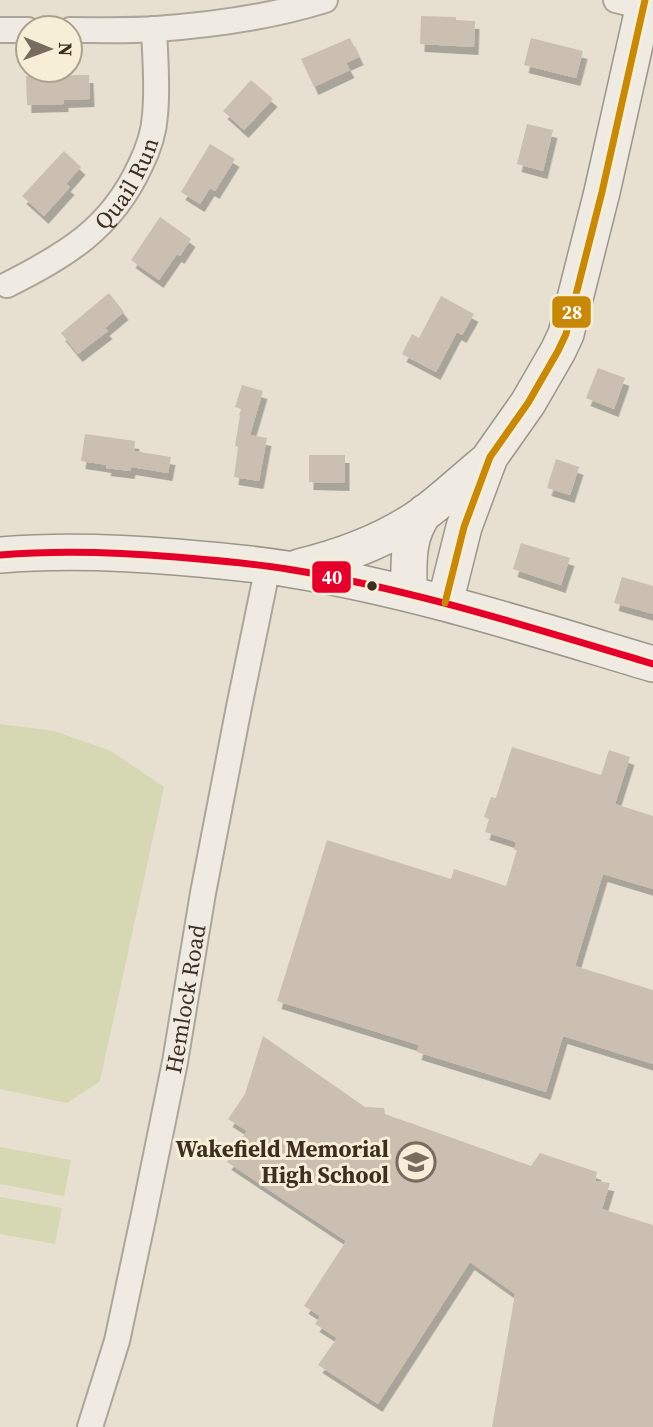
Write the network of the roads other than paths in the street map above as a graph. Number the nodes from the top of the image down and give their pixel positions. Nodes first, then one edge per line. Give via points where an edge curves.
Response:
1 (325, 0) edge
2 (635, 2) edge
3 (153, 29) junction
4 (84, 30) edge
5 (7, 285) dead end
6 (490, 457) junction
7 (425, 512) junction
8 (0, 555) edge
9 (279, 567) junction
10 (409, 593) junction
11 (445, 603) junction
12 (653, 664) edge
13 (90, 1427) edge

1 - 3 street via 265,15
2 - 6 main road via 602,192 566,334 538,386
3 - 4 street
3 - 5 street, Quail Run via 155,116 148,151 136,176 93,232 51,262
6 - 7 main road
6 - 11 main road via 464,527
7 - 9 main road via 350,553
7 - 10 main road via 411,541
8 - 9 main road via 113,552
9 - 10 main road
9 - 13 street, Hemlock Road via 239,707 144,1214 117,1341
10 - 11 main road
11 - 12 main road

